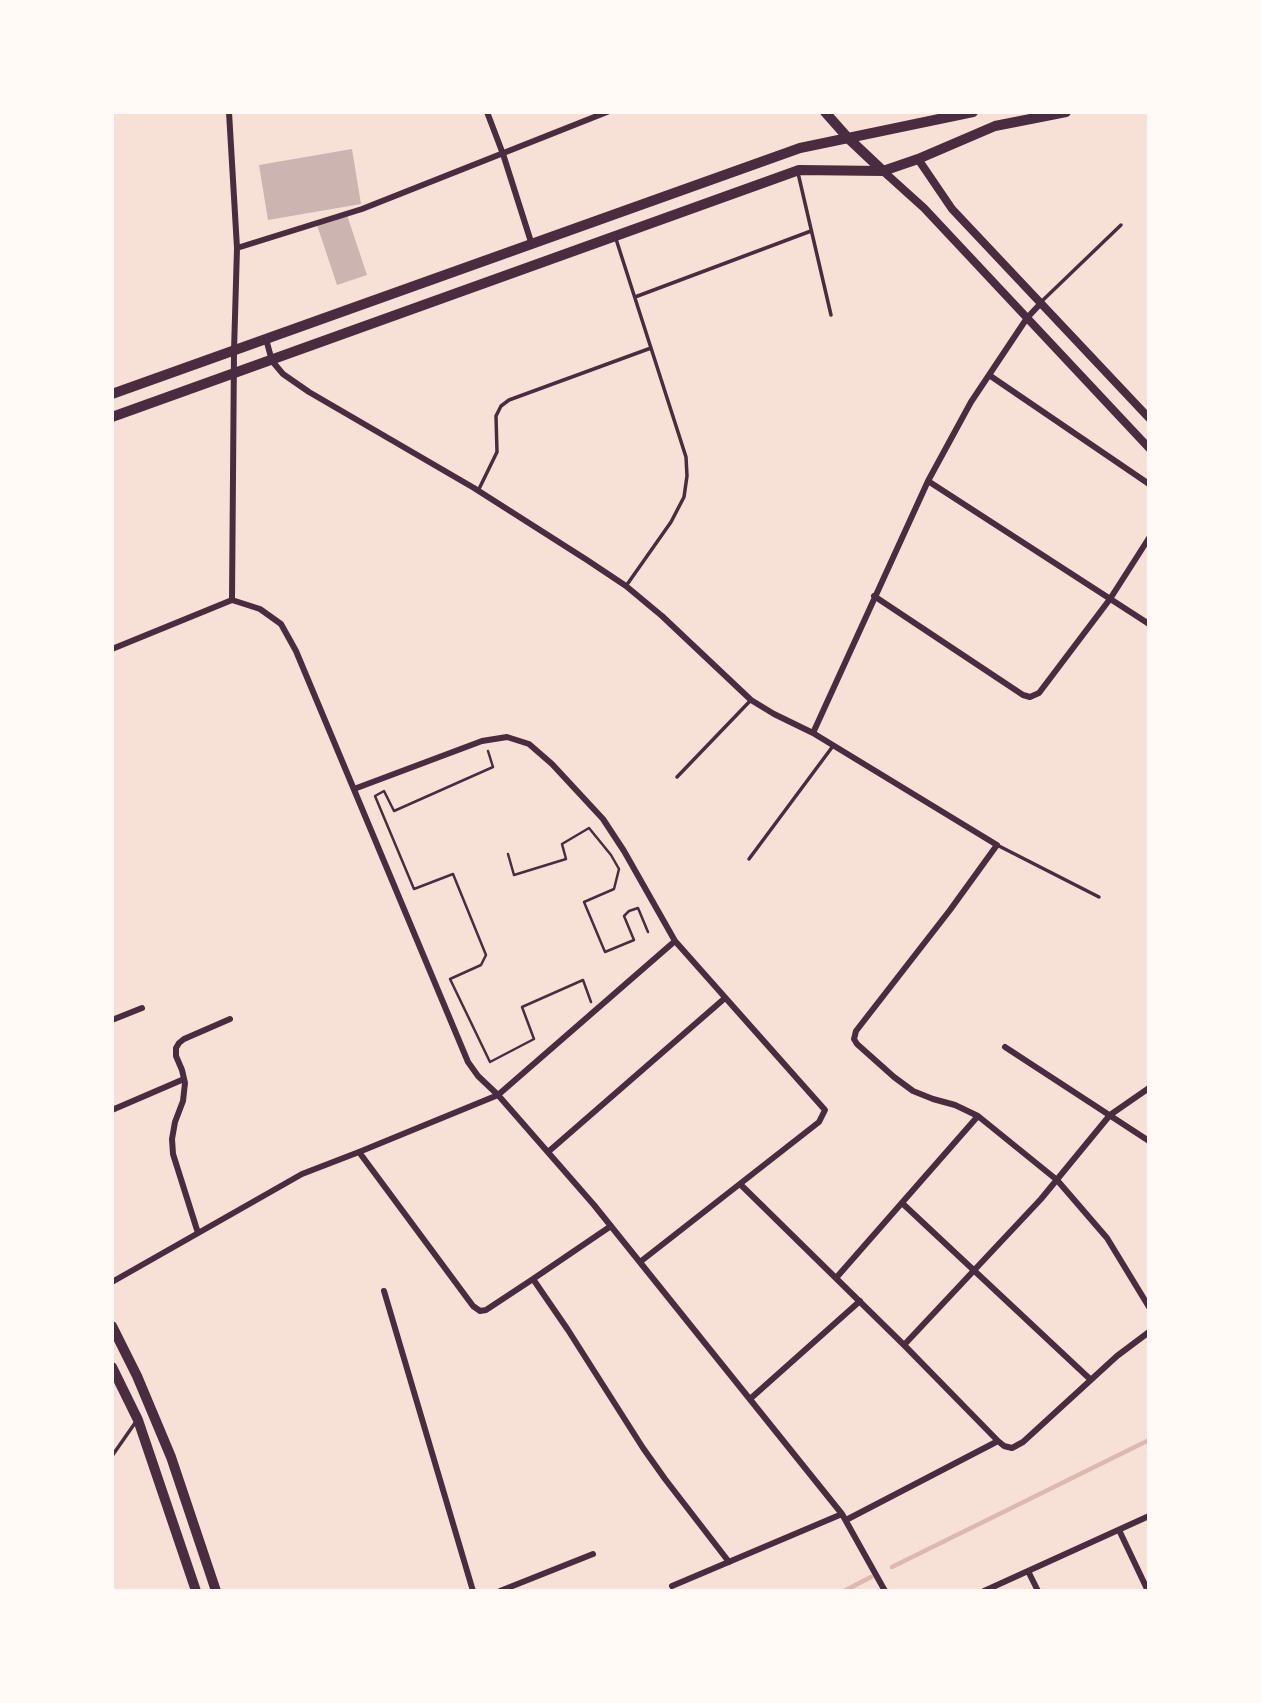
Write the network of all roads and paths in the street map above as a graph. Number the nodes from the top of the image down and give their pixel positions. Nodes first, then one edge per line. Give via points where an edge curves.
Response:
1 (229, 112) edge
2 (486, 112) edge
3 (607, 112) edge
4 (825, 112) edge
5 (973, 112) edge
6 (1066, 112) edge
7 (848, 138) junction
8 (503, 154) junction
9 (918, 159) junction
10 (797, 171) junction
11 (883, 171) junction
12 (1121, 225) dead end
13 (811, 231) junction
14 (615, 235) junction
15 (531, 245) junction
16 (237, 248) junction
17 (635, 297) junction
18 (1041, 303) junction
19 (831, 316) dead end
20 (1027, 318) junction
21 (266, 340) junction
22 (651, 348) junction
23 (234, 351) junction
24 (272, 361) junction
25 (234, 374) junction
26 (989, 375) junction
27 (112, 394) edge
28 (112, 417) edge
29 (1149, 418) edge
30 (1149, 448) edge
31 (928, 481) junction
32 (1149, 484) edge
33 (478, 491) junction
34 (1149, 538) edge
35 (626, 586) junction
36 (874, 596) junction
37 (1110, 599) junction
38 (232, 600) junction
39 (1149, 624) edge
40 (112, 649) edge
41 (751, 700) junction
42 (813, 733) junction
43 (491, 744) dead end
44 (833, 746) junction
45 (677, 777) dead end
46 (354, 789) junction
47 (997, 845) junction
48 (508, 854) dead end
49 (749, 859) dead end
50 (1099, 897) dead end
51 (648, 932) dead end
52 (675, 941) junction
53 (725, 998) junction
54 (142, 1008) dead end
55 (594, 1010) junction
56 (230, 1019) dead end
57 (112, 1020) edge
58 (1005, 1046) dead end
59 (184, 1079) junction
60 (1149, 1088) edge
61 (498, 1095) junction
62 (112, 1110) edge
63 (1110, 1115) junction
64 (978, 1116) junction
65 (1149, 1141) edge
66 (359, 1152) junction
67 (548, 1152) junction
68 (1057, 1180) junction
69 (740, 1184) junction
70 (902, 1203) junction
71 (611, 1226) junction
72 (198, 1233) junction
73 (640, 1262) junction
74 (974, 1270) junction
75 (835, 1278) junction
76 (533, 1279) junction
77 (112, 1282) edge
78 (384, 1291) dead end
79 (860, 1301) junction
80 (1149, 1307) edge
81 (112, 1326) edge
82 (1149, 1332) edge
83 (904, 1345) junction
84 (112, 1367) edge
85 (1091, 1380) junction
86 (750, 1399) junction
87 (149, 1404) junction
88 (138, 1420) junction
89 (998, 1441) junction
90 (112, 1456) edge
91 (1149, 1516) edge
92 (844, 1517) junction
93 (1119, 1530) junction
94 (593, 1554) dead end
95 (729, 1562) junction
96 (1028, 1571) junction
97 (672, 1586) dead end
98 (196, 1591) edge
99 (216, 1591) edge
100 (473, 1591) edge
101 (500, 1591) edge
102 (885, 1591) edge
103 (985, 1591) edge
104 (1038, 1591) edge
105 (1148, 1591) edge

1 - 16 street
2 - 8 street
3 - 8 street
4 - 7 main road
5 - 7 main road
6 - 9 main road via 995,126
7 - 11 main road
7 - 15 main road via 800,148
8 - 15 street
8 - 16 street via 362,209
9 - 11 main road
9 - 18 street via 952,209
10 - 11 main road
10 - 13 lane
10 - 14 main road
11 - 20 street
12 - 18 lane
13 - 17 lane
13 - 19 lane
14 - 17 lane
14 - 24 main road
15 - 21 main road
16 - 23 street
17 - 22 lane
18 - 20 street
18 - 29 street
20 - 26 street
20 - 30 street
21 - 23 main road
21 - 24 street
22 - 33 lane via 501,406 496,416 497,452
22 - 35 lane via 687,477 684,497 671,522
23 - 25 street
23 - 27 main road
24 - 25 main road
24 - 33 street via 309,392
25 - 28 main road
25 - 38 street
26 - 31 street
26 - 32 street
31 - 36 street
31 - 37 street
33 - 35 street
34 - 37 street
35 - 41 street
36 - 37 street via 1030,697 1039,693
36 - 42 street
37 - 39 street
38 - 40 street
38 - 46 street via 281,624
41 - 42 street
41 - 45 lane
42 - 44 street
43 - 55 path via 493,767 394,811 384,791 375,796 414,889 453,874 486,955 481,965 450,979 490,1062 534,1039 522,1007 583,980
44 - 47 street
44 - 49 lane
46 - 52 street via 482,741 507,737 529,744 603,819
46 - 61 street via 468,1062
47 - 50 lane
47 - 64 street via 854,1039 913,1091
48 - 51 path via 514,875 566,859 562,844 589,828 619,869 614,889 584,901 605,952 634,940 624,916 629,911 638,908
52 - 53 street
52 - 55 street
53 - 67 street
53 - 69 street via 825,1110 819,1122
54 - 57 street
55 - 61 street
56 - 59 street via 179,1043 176,1056
58 - 63 street
59 - 62 street
59 - 72 street via 173,1154
60 - 63 street
61 - 66 street
61 - 67 street
63 - 65 street
63 - 68 street
64 - 68 street
64 - 70 street
66 - 72 street via 302,1174
66 - 76 street via 476,1309 486,1310
67 - 71 street
68 - 74 street
68 - 80 street via 1107,1238
69 - 73 street
69 - 75 street
70 - 74 street
70 - 75 street
71 - 73 street
71 - 76 street
72 - 77 street
73 - 86 street
74 - 83 street
74 - 85 street
75 - 79 street
76 - 95 street via 658,1469
78 - 100 street
79 - 83 street
79 - 86 street
81 - 87 main road
82 - 85 street
83 - 89 street
84 - 88 main road
85 - 89 street via 1023,1442 1012,1448
86 - 92 street
87 - 88 lane
87 - 99 main road
88 - 90 lane
88 - 98 main road
89 - 92 street
91 - 93 street
92 - 95 street
92 - 102 street
93 - 96 street
93 - 105 street
94 - 101 street
95 - 97 street
96 - 103 street
96 - 104 street

